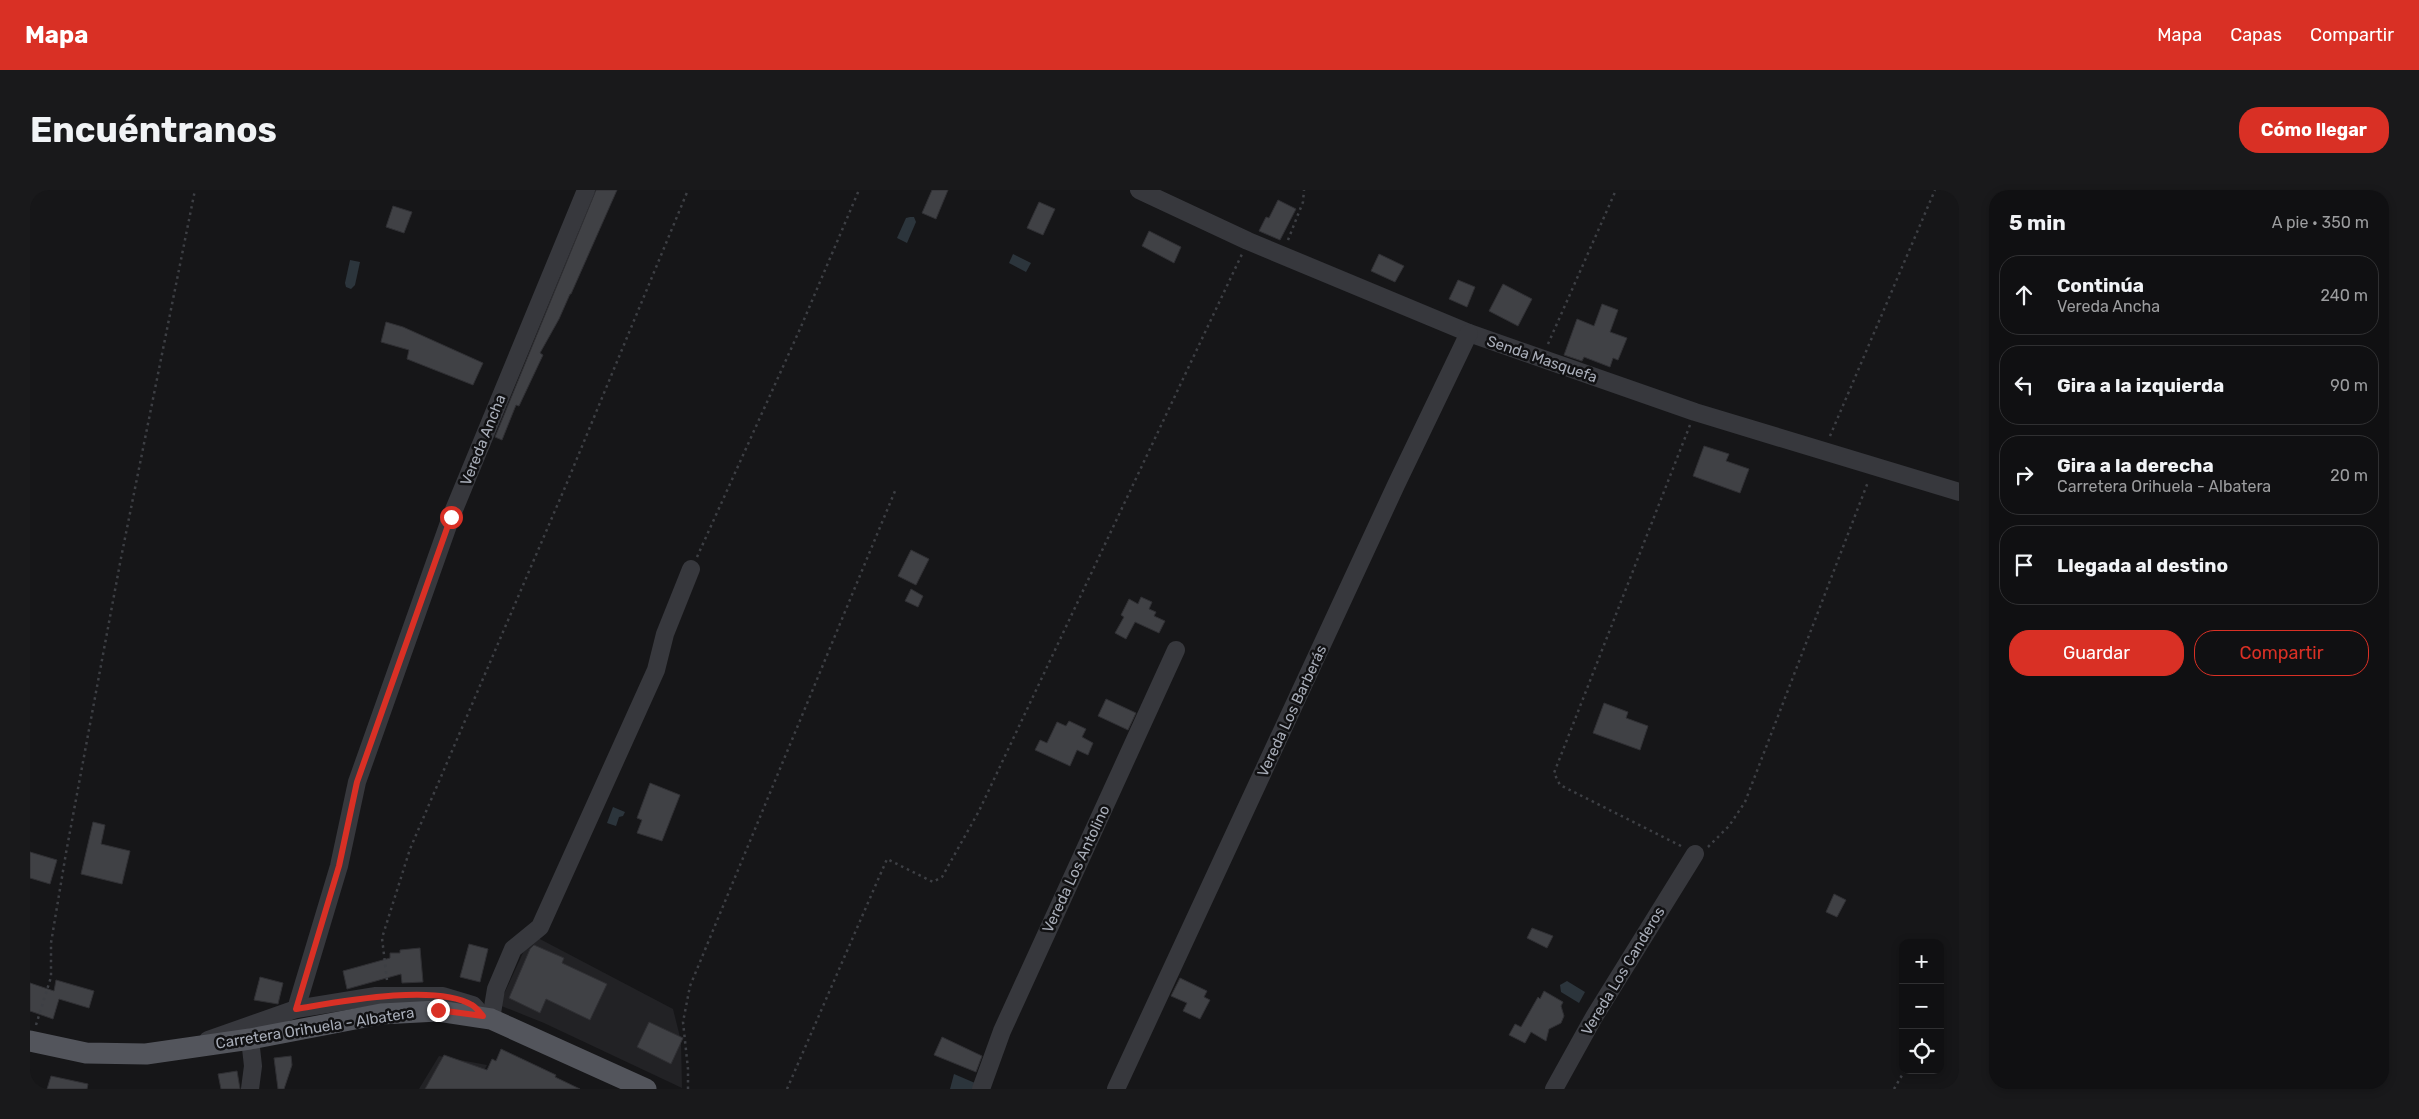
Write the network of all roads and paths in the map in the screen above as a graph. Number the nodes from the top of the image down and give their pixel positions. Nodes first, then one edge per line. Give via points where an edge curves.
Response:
1 (195, 190) edge
2 (586, 190) edge
3 (688, 190) edge
4 (859, 190) edge
5 (1139, 190) edge
6 (1304, 190) edge
7 (1616, 190) edge
8 (1935, 190) edge
9 (1248, 241) junction
10 (1282, 256) junction
11 (1469, 333) junction
12 (1542, 359) junction
13 (1695, 412) junction
14 (1824, 451) junction
15 (1874, 466) junction
16 (895, 491) dead end
17 (1959, 492) edge
18 (691, 569) joint
19 (1176, 650) dead end
20 (1695, 854) junction
21 (388, 996) junction
22 (296, 1009) junction
23 (487, 1018) junction
24 (250, 1039) junction
25 (31, 1041) edge
26 (185, 1049) junction
27 (1903, 1074) edge
28 (250, 1089) edge
29 (646, 1089) edge
30 (688, 1089) edge
31 (787, 1089) edge
32 (981, 1089) edge
33 (1116, 1089) edge
34 (1554, 1089) edge
35 (1894, 1089) edge

1 - 25 path via 68,843 51,943 50,977
2 - 22 street, Vereda Ancha via 451,517 357,782 339,866
3 - 21 path via 410,849 382,938
4 - 18 path
5 - 9 street, Senda Masquefa
6 - 10 path via 1303,202
7 - 12 path
8 - 14 path
9 - 10 street, Senda Masquefa
9 - 31 path via 979,811 942,877 933,882 887,859
10 - 11 street, Senda Masquefa
11 - 12 street, Senda Masquefa
11 - 33 street, Vereda Los Barberás
12 - 13 street, Senda Masquefa
13 - 14 street, Senda Masquefa
13 - 20 path via 1554,773 1560,785
14 - 15 street, Senda Masquefa
15 - 17 street, Senda Masquefa
15 - 20 path via 1745,802 1712,844
16 - 30 path via 690,986 683,1022
18 - 23 street via 665,634 656,670 540,927 514,950
19 - 32 street, Vereda Los Antolino via 1002,1031
20 - 34 street, Vereda Los Canderos via 1594,1017
21 - 22 street
21 - 23 street via 442,996 473,1005
22 - 26 street
23 - 24 main road, Carretera Orihuela - Albatera via 438,1010 409,1011
23 - 29 main road, Carretera Orihuela - Albatera
24 - 26 main road, Carretera Orihuela - Albatera
24 - 28 street via 253,1066
25 - 26 main road, Carretera Orihuela - Albatera via 112,1054
27 - 35 path

